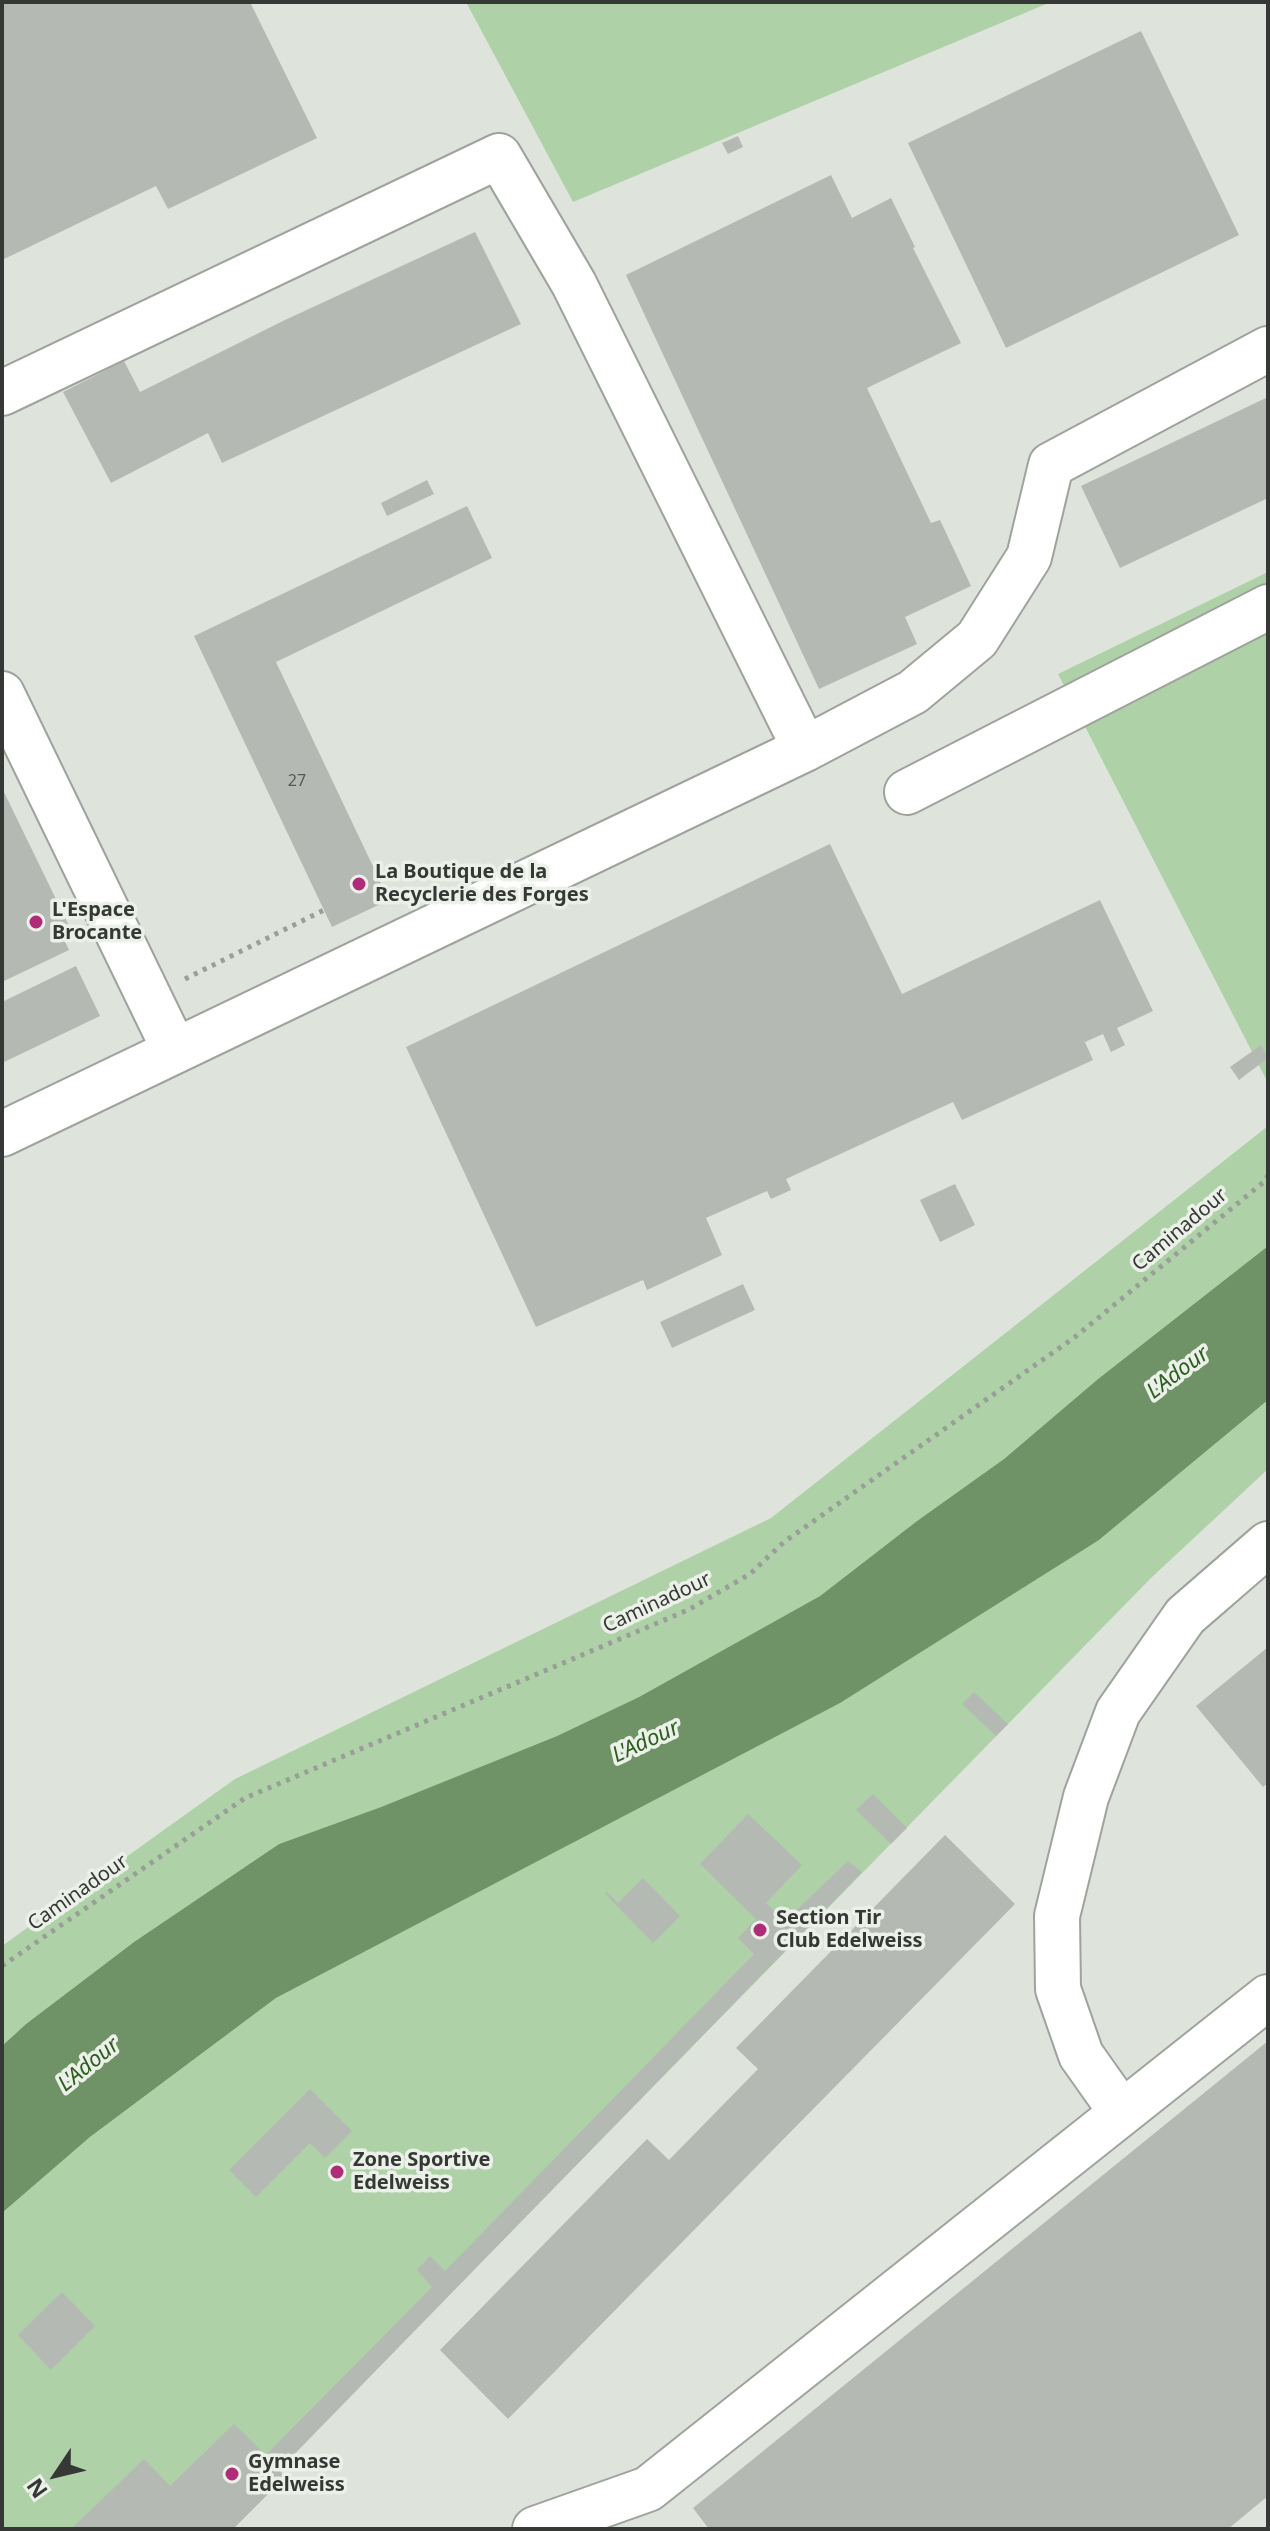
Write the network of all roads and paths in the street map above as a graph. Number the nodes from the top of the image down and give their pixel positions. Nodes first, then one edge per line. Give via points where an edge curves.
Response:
1 (1268, 349) edge
2 (2, 393) edge
3 (1268, 607) edge
4 (2, 694) edge
5 (805, 749) junction
6 (907, 792) dead end
7 (324, 910) dead end
8 (149, 998) junction
9 (175, 1051) junction
10 (2, 1134) edge
11 (1268, 1175) edge
12 (1268, 1544) edge
13 (2, 1966) edge
14 (1268, 1997) edge
15 (1122, 2113) junction
16 (535, 2529) edge

1 - 5 lane via 1051,465 1029,557 977,639 913,692
2 - 5 lane via 499,156 574,284
3 - 6 lane
4 - 8 lane
5 - 9 lane
7 - 8 path
8 - 9 lane
9 - 10 lane
11 - 13 path, Caminadour via 1075,1337 784,1542 750,1574 688,1610 245,1798
12 - 15 lane via 1185,1616 1118,1712 1086,1797 1057,1916 1058,1989 1081,2055
14 - 15 lane
15 - 16 lane via 648,2489

